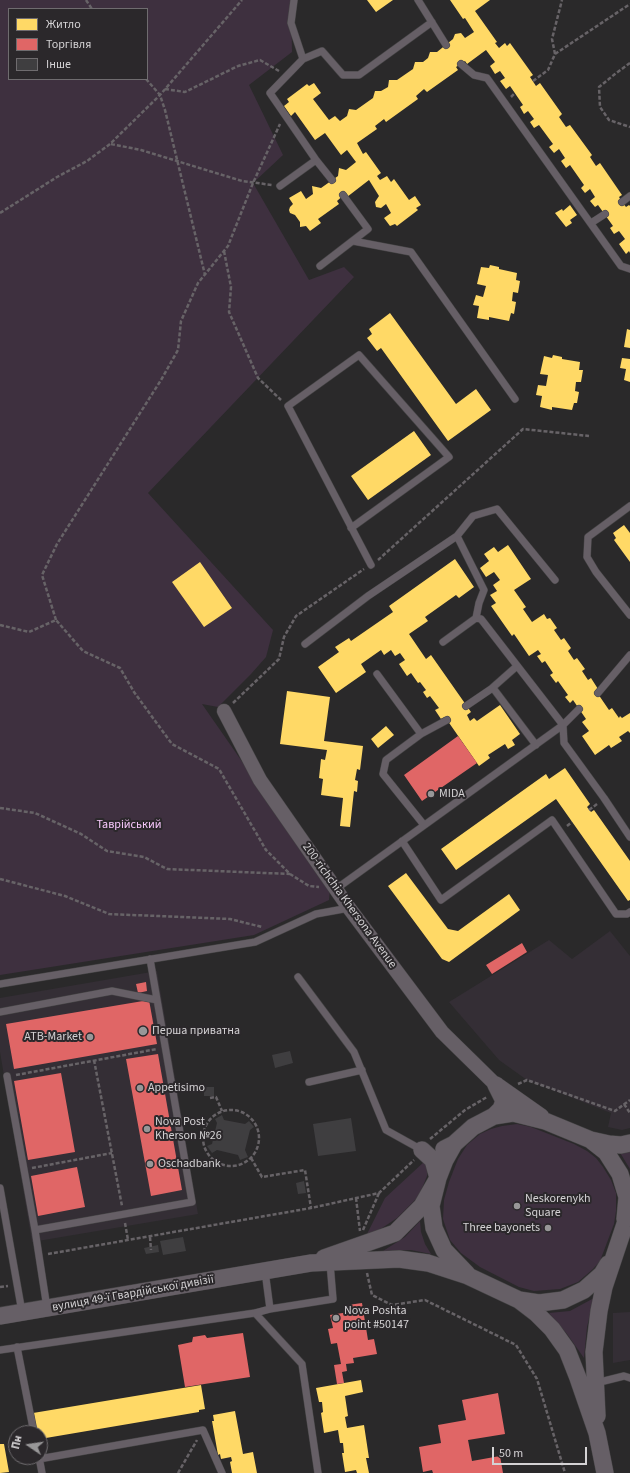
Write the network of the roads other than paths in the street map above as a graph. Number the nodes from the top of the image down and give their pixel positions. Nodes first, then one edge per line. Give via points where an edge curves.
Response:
1 (294, 0) edge
2 (418, 0) edge
3 (432, 22) junction
4 (446, 45) dead end
5 (303, 59) junction
6 (461, 64) dead end
7 (316, 160) junction
8 (332, 180) dead end
9 (280, 186) road end
10 (343, 195) dead end
11 (630, 196) edge
12 (622, 202) dead end
13 (605, 214) dead end
14 (591, 223) junction
15 (352, 241) junction
16 (320, 266) dead end
17 (630, 269) edge
18 (515, 399) dead end
19 (630, 506) edge
20 (351, 528) junction
21 (457, 536) junction
22 (370, 565) road end
23 (555, 580) dead end
24 (630, 615) edge
25 (476, 618) junction
26 (443, 642) dead end
27 (305, 644) dead end
28 (630, 655) edge
29 (517, 666) junction
30 (377, 674) dead end
31 (493, 688) junction
32 (598, 693) dead end
33 (466, 706) dead end
34 (579, 709) dead end
35 (224, 711) road end
36 (447, 720) dead end
37 (563, 725) junction
38 (421, 734) junction
39 (536, 745) junction
40 (424, 826) junction
41 (630, 837) edge
42 (402, 841) junction
43 (336, 889) junction
44 (349, 908) junction
45 (630, 912) edge
46 (150, 959) junction
47 (298, 977) dead end
48 (0, 984) edge
49 (157, 1000) junction
50 (0, 1012) edge
51 (362, 1070) junction
52 (7, 1076) road end
53 (309, 1082) dead end
54 (496, 1084) junction
55 (494, 1116) junction
56 (546, 1121) junction
57 (591, 1140) junction
58 (630, 1143) edge
59 (454, 1144) junction
60 (422, 1150) junction
61 (438, 1178) junction
62 (0, 1188) edge
63 (627, 1216) edge
64 (35, 1230) junction
65 (616, 1251) junction
66 (311, 1263) junction
67 (330, 1263) junction
68 (265, 1271) junction
69 (468, 1276) junction
70 (519, 1300) junction
71 (48, 1308) junction
72 (270, 1310) junction
73 (22, 1312) junction
74 (255, 1313) junction
75 (0, 1316) edge
76 (17, 1347) junction
77 (0, 1350) edge
78 (630, 1378) edge
79 (596, 1383) junction
80 (32, 1425) edge
81 (597, 1433) junction
82 (48, 1456) edge
83 (222, 1473) edge
84 (318, 1473) edge
85 (605, 1473) edge

1 - 5 lane via 291,23
2 - 3 lane
3 - 4 lane
3 - 5 lane via 359,75 342,75 322,51
5 - 7 lane via 270,93
6 - 14 lane via 474,75 487,78
7 - 8 lane
7 - 9 lane
10 - 15 lane via 368,229
11 - 12 lane
13 - 14 lane
14 - 17 lane via 621,266
15 - 16 lane
15 - 18 lane via 411,252
19 - 24 lane via 588,537 588,557 596,572
20 - 20 lane via 288,406 359,355 448,457
20 - 22 lane
21 - 23 lane via 473,516 497,509
21 - 25 lane via 484,590
21 - 27 lane via 368,596
25 - 26 lane
25 - 29 lane via 481,619
28 - 32 lane
29 - 31 lane
29 - 37 lane
30 - 38 lane
31 - 33 lane
31 - 39 lane
34 - 37 lane
35 - 43 street, 200-richchia Khersona Avenue via 260,780
36 - 38 lane
37 - 39 lane
37 - 41 lane via 564,743
38 - 40 lane via 386,760 383,774
39 - 40 lane
40 - 42 lane
42 - 43 lane
42 - 45 lane via 441,900 552,820 616,914
43 - 44 street, 200-richchia Khersona Avenue
44 - 46 lane via 316,914 255,942
44 - 54 street, 200-richchia Khersona Avenue via 442,1032
46 - 48 lane
46 - 49 lane
47 - 51 lane via 354,1052
49 - 50 lane via 112,991
49 - 64 lane via 192,1202
51 - 53 lane
51 - 60 lane via 386,1130
52 - 64 lane
54 - 55 street via 504,1101
54 - 56 street
55 - 56 street via 513,1113
55 - 59 street via 473,1127
56 - 57 street
57 - 58 street via 621,1145
57 - 63 street via 606,1152 620,1174 627,1197
59 - 60 street via 436,1154
59 - 61 street
60 - 61 street via 433,1160
61 - 66 street via 422,1206 395,1233
61 - 69 street via 431,1206 434,1228 444,1250
62 - 73 lane
63 - 65 street
64 - 71 lane
65 - 70 street via 602,1274 584,1290 563,1300 539,1303
65 - 79 street via 599,1312 594,1352
66 - 67 street
66 - 68 street, вулиця 49-ї Гвардійської дивізії
67 - 69 street via 399,1260 428,1263
67 - 72 lane via 333,1299
68 - 71 street, вулиця 49-ї Гвардійської дивізії
68 - 72 lane
69 - 70 street
70 - 81 street via 536,1313 567,1350
71 - 73 street, вулиця 49-ї Гвардійської дивізії
72 - 74 lane
73 - 75 street, вулиця 49-ї Гвардійської дивізії
74 - 76 lane
74 - 84 lane via 302,1364
76 - 77 lane
76 - 80 lane
78 - 79 lane via 624,1376
79 - 81 street
81 - 85 street
82 - 83 lane via 203,1430

